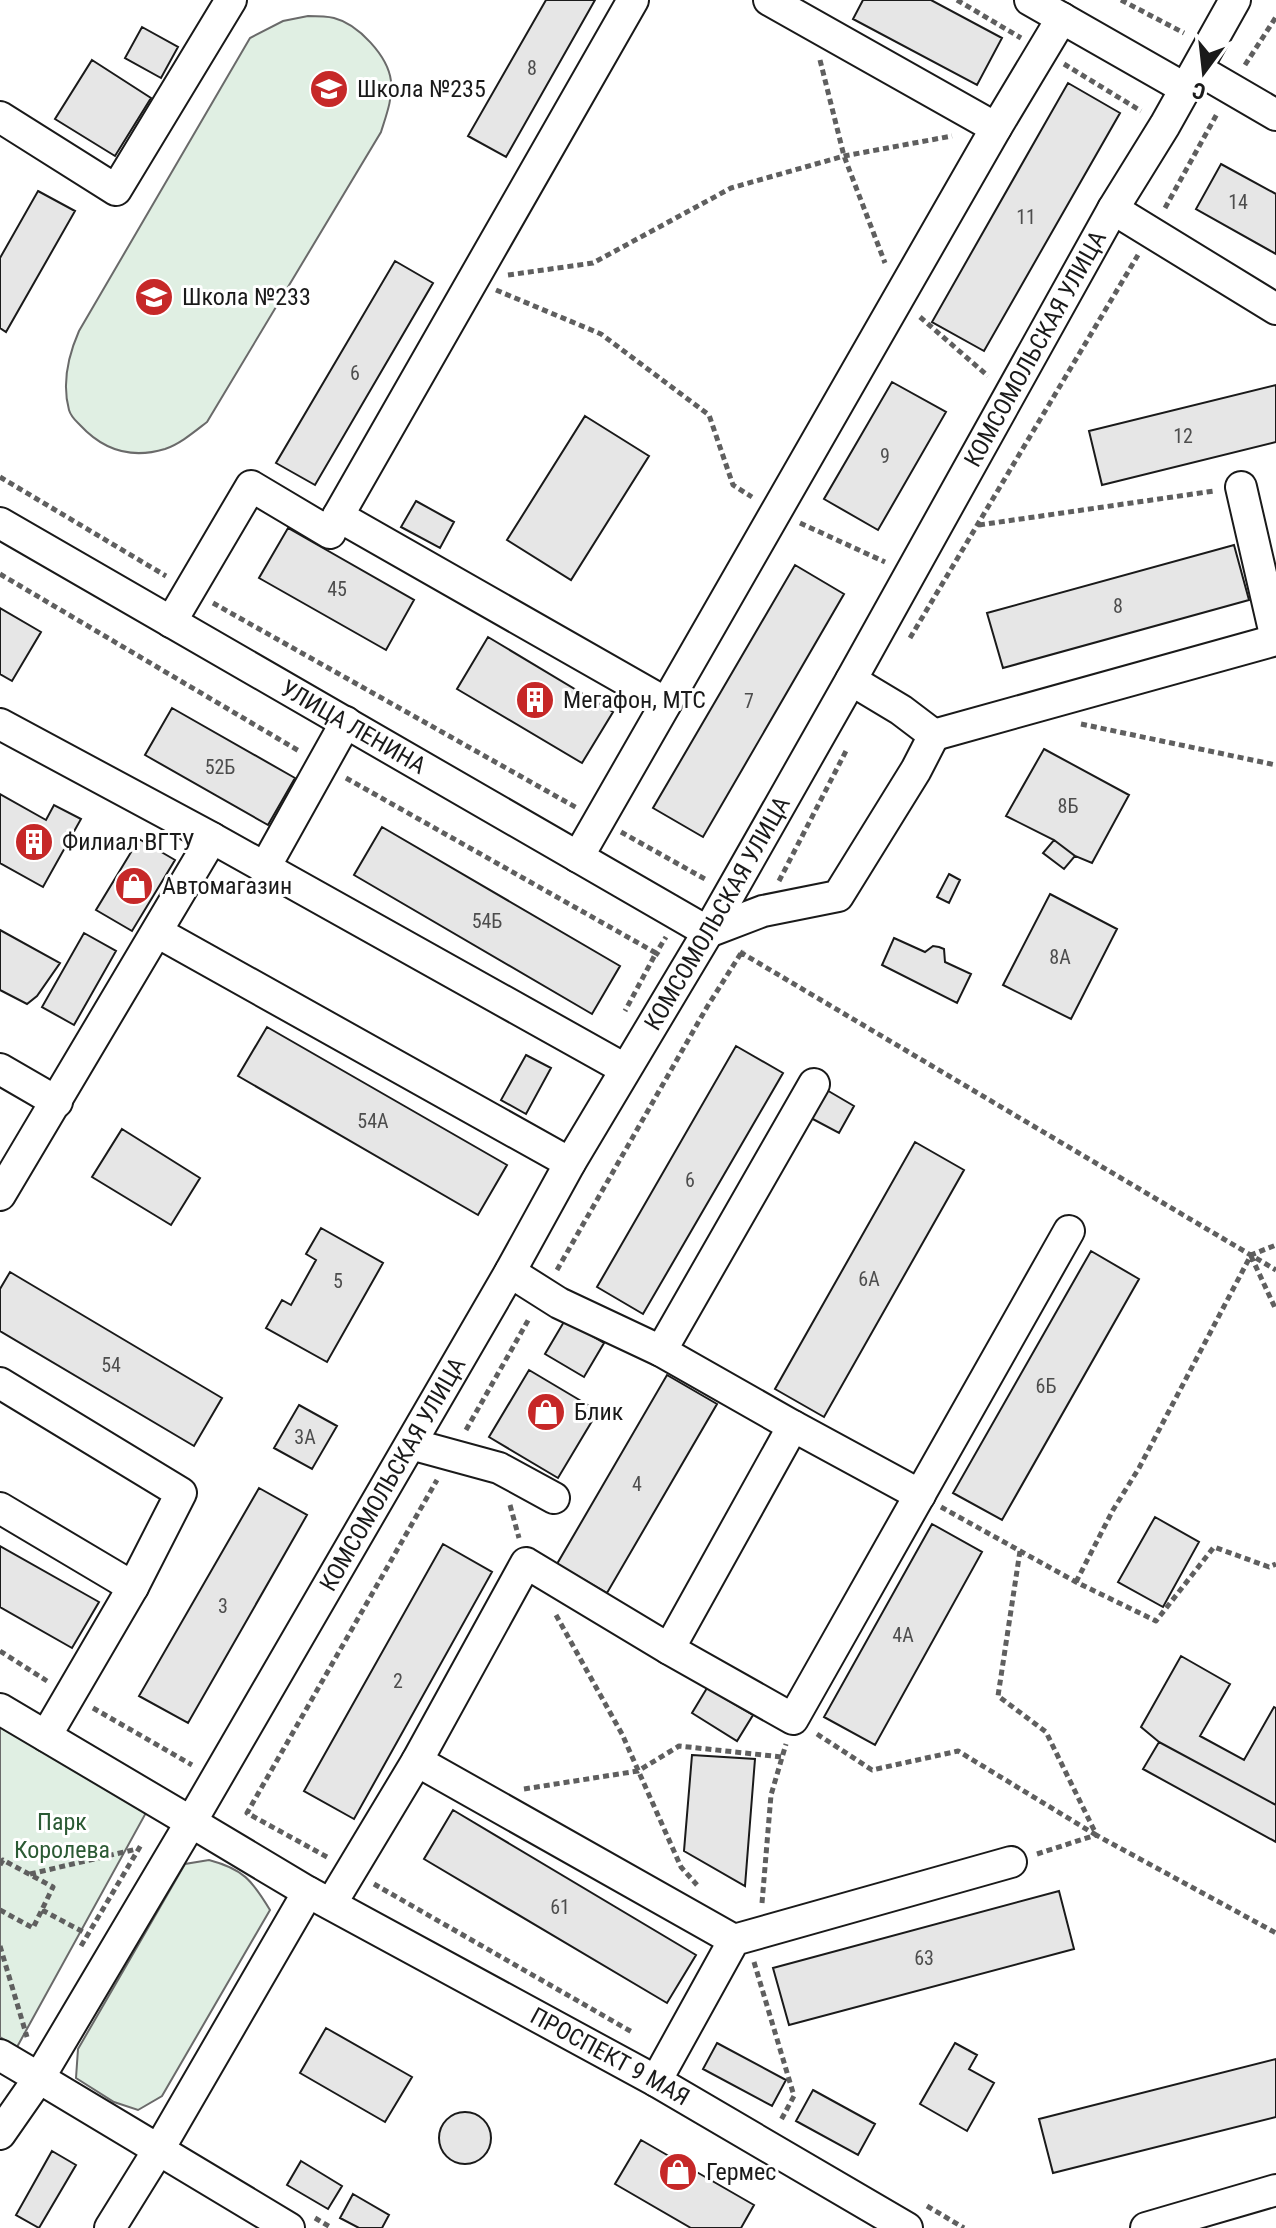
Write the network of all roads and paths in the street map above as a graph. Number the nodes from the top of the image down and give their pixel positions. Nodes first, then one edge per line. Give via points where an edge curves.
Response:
1 (231, 0) edge
2 (633, 0) edge
3 (769, 0) edge
4 (1121, 0) edge
5 (1235, 0) edge
6 (1046, 6) edge
7 (811, 23) junction
8 (1177, 29) dead end
9 (1191, 79) junction
10 (1276, 115) edge
11 (0, 117) edge
12 (996, 128) junction
13 (844, 156) junction
14 (1113, 209) junction
15 (472, 281) junction
16 (899, 298) junction
17 (1276, 309) edge
18 (992, 379) dead end
19 (0, 477) edge
20 (1241, 487) joint
21 (776, 512) junction
22 (338, 516) junction
23 (0, 523) edge
24 (977, 525) dead end
25 (894, 550) dead end
26 (190, 590) junction
27 (171, 622) junction
28 (1276, 640) edge
29 (851, 680) junction
30 (666, 703) junction
31 (346, 722) junction
32 (0, 724) edge
33 (1080, 724) dead end
34 (934, 735) junction
35 (1276, 765) edge
36 (599, 820) junction
37 (212, 838) junction
38 (578, 857) junction
39 (712, 865) dead end
40 (264, 869) junction
41 (157, 932) junction
42 (708, 932) junction
43 (656, 953) dead end
44 (621, 1017) dead end
45 (0, 1069) edge
46 (625, 1069) junction
47 (814, 1084) dead end
48 (57, 1102) junction
49 (570, 1163) junction
50 (0, 1195) edge
51 (1069, 1231) dead end
52 (1276, 1245) edge
53 (1251, 1255) junction
54 (1276, 1270) edge
55 (510, 1272) junction
56 (1276, 1310) edge
57 (661, 1351) junction
58 (0, 1383) edge
59 (793, 1426) junction
60 (411, 1444) junction
61 (499, 1468) junction
62 (920, 1495) junction
63 (554, 1498) dead end
64 (0, 1508) edge
65 (1020, 1551) junction
66 (526, 1563) junction
67 (1276, 1564) edge
68 (1076, 1582) junction
69 (133, 1587) junction
70 (549, 1602) dead end
71 (669, 1649) junction
72 (0, 1651) edge
73 (70, 1695) junction
74 (0, 1709) edge
75 (793, 1719) junction
76 (46, 1736) junction
77 (782, 1757) junction
78 (417, 1761) junction
79 (196, 1767) dead end
80 (638, 1771) junction
81 (523, 1789) dead end
82 (191, 1822) junction
83 (1096, 1835) junction
84 (138, 1849) dead end
85 (1011, 1862) joint
86 (0, 1865) edge
87 (30, 1874) junction
88 (703, 1890) dead end
89 (320, 1898) junction
90 (0, 1910) edge
91 (42, 1910) junction
92 (1276, 1933) edge
93 (87, 1934) dead end
94 (747, 1936) junction
95 (0, 1946) edge
96 (28, 2041) dead end
97 (0, 2055) edge
98 (39, 2078) junction
99 (656, 2081) junction
100 (781, 2120) dead end
101 (0, 2134) edge
102 (159, 2149) junction
103 (1276, 2190) edge
104 (297, 2220) edge
105 (110, 2228) edge
106 (332, 2228) edge
107 (907, 2228) edge
108 (1146, 2228) edge

1 - 11 street via 116,190
2 - 15 street
3 - 7 street
4 - 8 path
5 - 9 street, КОМСОМОЛЬСКАЯ УЛИЦА
6 - 9 street
6 - 12 street
7 - 12 street
7 - 13 path
9 - 10 street
9 - 14 street, КОМСОМОЛЬСКАЯ УЛИЦА
12 - 13 path
12 - 16 street
13 - 15 path via 731,188 593,263
13 - 16 path
14 - 17 street
14 - 29 street, КОМСОМОЛЬСКАЯ УЛИЦА
15 - 21 path via 601,334 709,415 733,485
15 - 22 street
16 - 18 path
16 - 21 street
19 - 26 path
20 - 24 path
20 - 28 street
21 - 25 path via 886,563
21 - 30 street
22 - 26 street via 330,533 251,486
22 - 30 street
23 - 27 street, УЛИЦА ЛЕНИНА
26 - 27 street
26 - 36 path
27 - 31 street, УЛИЦА ЛЕНИНА
28 - 34 street
29 - 34 street
29 - 42 street, КОМСОМОЛЬСКАЯ УЛИЦА
30 - 36 street
31 - 38 street, УЛИЦА ЛЕНИНА
31 - 40 street
32 - 37 street
33 - 35 path
34 - 42 street via 838,896 763,911
36 - 38 street
36 - 39 path via 705,879
37 - 40 street
37 - 41 street
38 - 42 street, УЛИЦА ЛЕНИНА
40 - 46 street
41 - 48 street
41 - 49 street
42 - 46 street, КОМСОМОЛЬСКАЯ УЛИЦА
42 - 53 path
43 - 44 path
45 - 48 street
46 - 49 street, КОМСОМОЛЬСКАЯ УЛИЦА
47 - 57 street
48 - 50 street
49 - 55 street, КОМСОМОЛЬСКАЯ УЛИЦА
51 - 62 street
52 - 53 path
53 - 54 path
53 - 56 path
53 - 68 path
55 - 57 street via 559,1303
55 - 60 street, КОМСОМОЛЬСКАЯ УЛИЦА
57 - 59 street
58 - 69 street via 181,1493
59 - 62 street
59 - 71 street
60 - 61 street
60 - 82 street, КОМСОМОЛЬСКАЯ УЛИЦА
61 - 63 street
61 - 66 path
62 - 65 path
62 - 75 street
64 - 69 street
65 - 68 path
65 - 83 path via 998,1696 1046,1732
66 - 71 street
66 - 78 street
67 - 68 path via 1269,1567 1214,1547 1156,1621
69 - 73 street
70 - 80 path
71 - 75 street
72 - 73 path
73 - 76 street
73 - 79 path
74 - 76 street
75 - 77 path
75 - 83 path via 872,1770 958,1751
76 - 82 street
77 - 80 path via 679,1746
77 - 94 path
78 - 89 street
78 - 94 street
80 - 81 path
80 - 88 path via 681,1867
82 - 89 street, ПРОСПЕКТ 9 МАЯ
82 - 98 street, КОМСОМОЛЬСКАЯ УЛИЦА
83 - 85 path
83 - 92 path
84 - 87 path
85 - 94 street
86 - 87 path via 3,1860
87 - 91 path via 53,1887
89 - 99 street, ПРОСПЕКТ 9 МАЯ
89 - 102 street
90 - 91 path via 33,1928
91 - 93 path
94 - 99 street
94 - 100 path via 794,2096
95 - 96 path
97 - 98 street
98 - 101 street, КОМСОМОЛЬСКАЯ УЛИЦА
98 - 102 street
99 - 107 street, ПРОСПЕКТ 9 МАЯ
102 - 104 street
102 - 105 street
103 - 108 street
104 - 106 path

